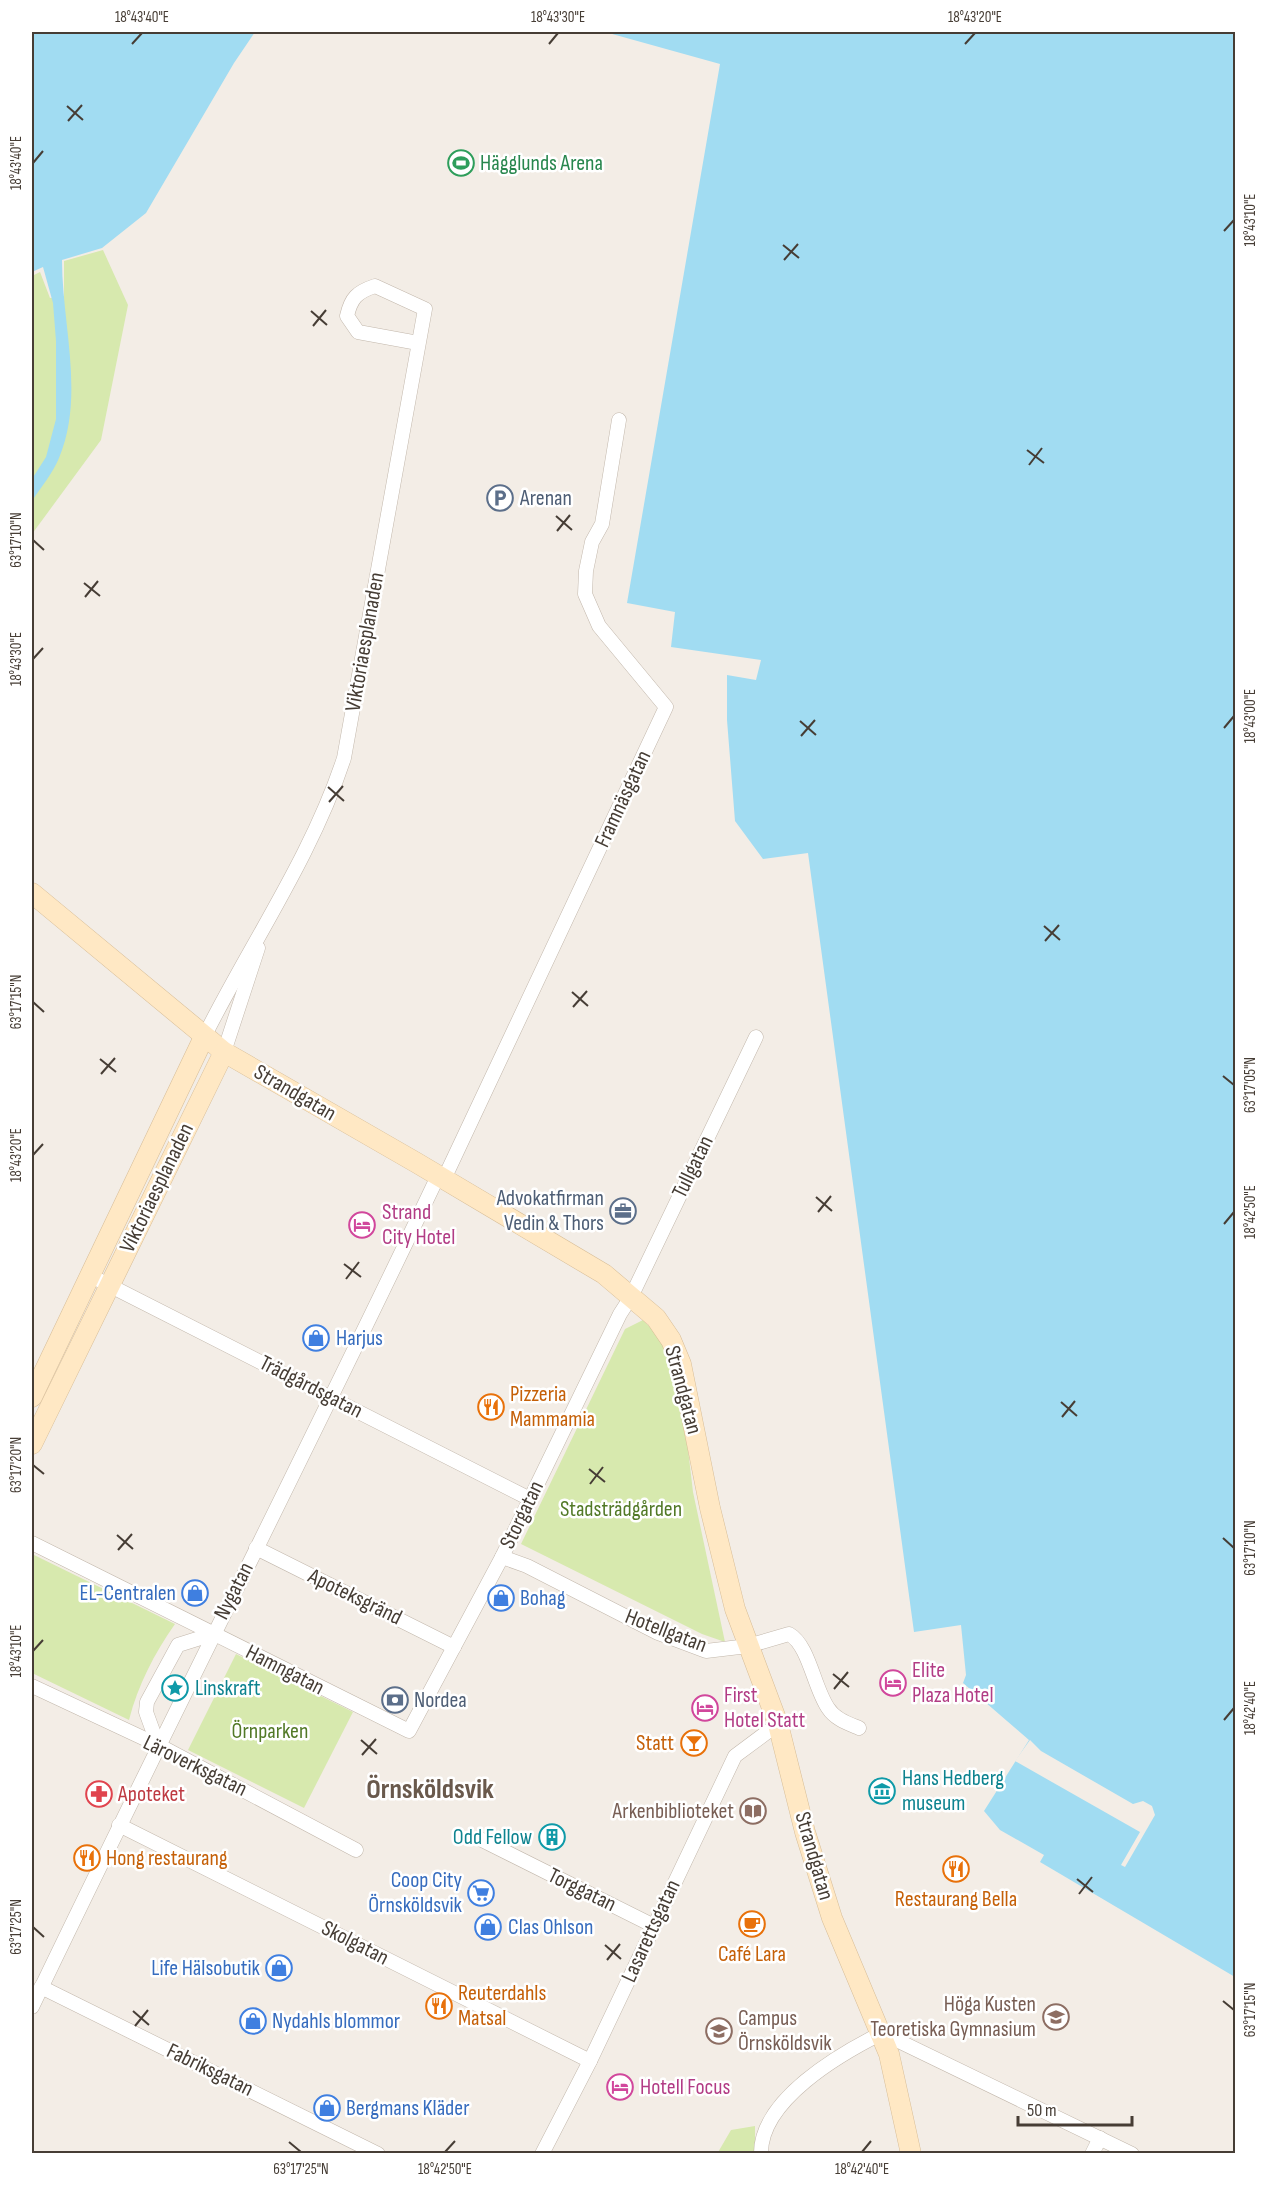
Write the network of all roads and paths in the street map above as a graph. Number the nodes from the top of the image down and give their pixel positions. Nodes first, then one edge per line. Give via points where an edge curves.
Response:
1 (417, 343) junction
2 (619, 420) dead end
3 (32, 893) edge
4 (266, 926) junction
5 (756, 1036) dead end
6 (204, 1038) junction
7 (224, 1052) junction
8 (441, 1177) junction
9 (91, 1276) junction
10 (110, 1285) junction
11 (631, 1297) junction
12 (32, 1397) edge
13 (333, 1397) junction
14 (32, 1444) edge
15 (530, 1499) junction
16 (32, 1543) edge
17 (256, 1548) junction
18 (502, 1557) junction
19 (213, 1634) junction
20 (748, 1646) junction
21 (454, 1647) junction
22 (32, 1686) edge
23 (778, 1724) junction
24 (859, 1728) dead end
25 (409, 1731) joint
26 (158, 1745) junction
27 (119, 1825) junction
28 (478, 1838) dead end
29 (356, 1850) dead end
30 (654, 1926) junction
31 (41, 1987) junction
32 (32, 2007) edge
33 (882, 2033) junction
34 (590, 2061) junction
35 (1100, 2138) junction
36 (378, 2154) edge
37 (542, 2154) edge
38 (761, 2154) edge
39 (911, 2154) edge
40 (1092, 2154) edge
41 (1132, 2154) edge

1 - 1 street, Viktoriaesplanaden via 358,332 346,316 350,301 360,291 375,286 425,309
1 - 4 street, Viktoriaesplanaden via 344,758 336,784
2 - 8 street, Framnäsgatan via 602,524 592,542 586,571 585,594 598,626 666,707
3 - 6 main road, Strandgatan
4 - 6 street, Viktoriaesplanaden via 238,970
4 - 7 street, Viktoriaesplanaden
5 - 11 street, Tullgatan
6 - 7 main road, Strandgatan
6 - 9 main road, Viktoriaesplanaden
7 - 8 main road, Strandgatan
7 - 10 main road, Viktoriaesplanaden
8 - 11 main road, Strandgatan via 604,1274
8 - 13 street, Nygatan
9 - 10 street, Trädgårdsgatan
9 - 12 main road, Viktoriaesplanaden
10 - 13 street, Trädgårdsgatan
10 - 14 main road, Viktoriaesplanaden
11 - 15 street, Storgatan
11 - 20 main road, Strandgatan via 656,1318 681,1364 722,1559
13 - 15 street, Trädgårdsgatan
13 - 17 street, Nygatan
15 - 18 street, Storgatan
16 - 19 street, Hamngatan
17 - 19 street, Nygatan
17 - 21 street, Apoteksgränd
18 - 20 street, Hotellgatan via 658,1633 706,1651
18 - 21 street, Storgatan
19 - 25 street, Hamngatan
19 - 26 street, Nygatan
19 - 26 street via 178,1645 147,1702 146,1712
20 - 23 main road, Strandgatan
20 - 24 street, Hotellgatan via 783,1634 795,1637 828,1708 839,1719
21 - 25 street, Storgatan
22 - 26 street, Läroverksgatan
23 - 30 street, Lasarettsgatan via 735,1756
23 - 33 main road, Strandgatan via 832,1918
26 - 27 street, Nygatan
26 - 29 street, Läroverksgatan
27 - 31 street, Nygatan
27 - 34 street, Skolgatan
28 - 30 street, Torggatan
30 - 34 street, Lasarettsgatan
31 - 32 street, Nygatan
31 - 36 street, Fabriksgatan
33 - 35 street
33 - 38 street via 825,2065 776,2110
33 - 39 main road, Strandgatan
34 - 37 street, Lasarettsgatan
35 - 40 street
35 - 41 street

